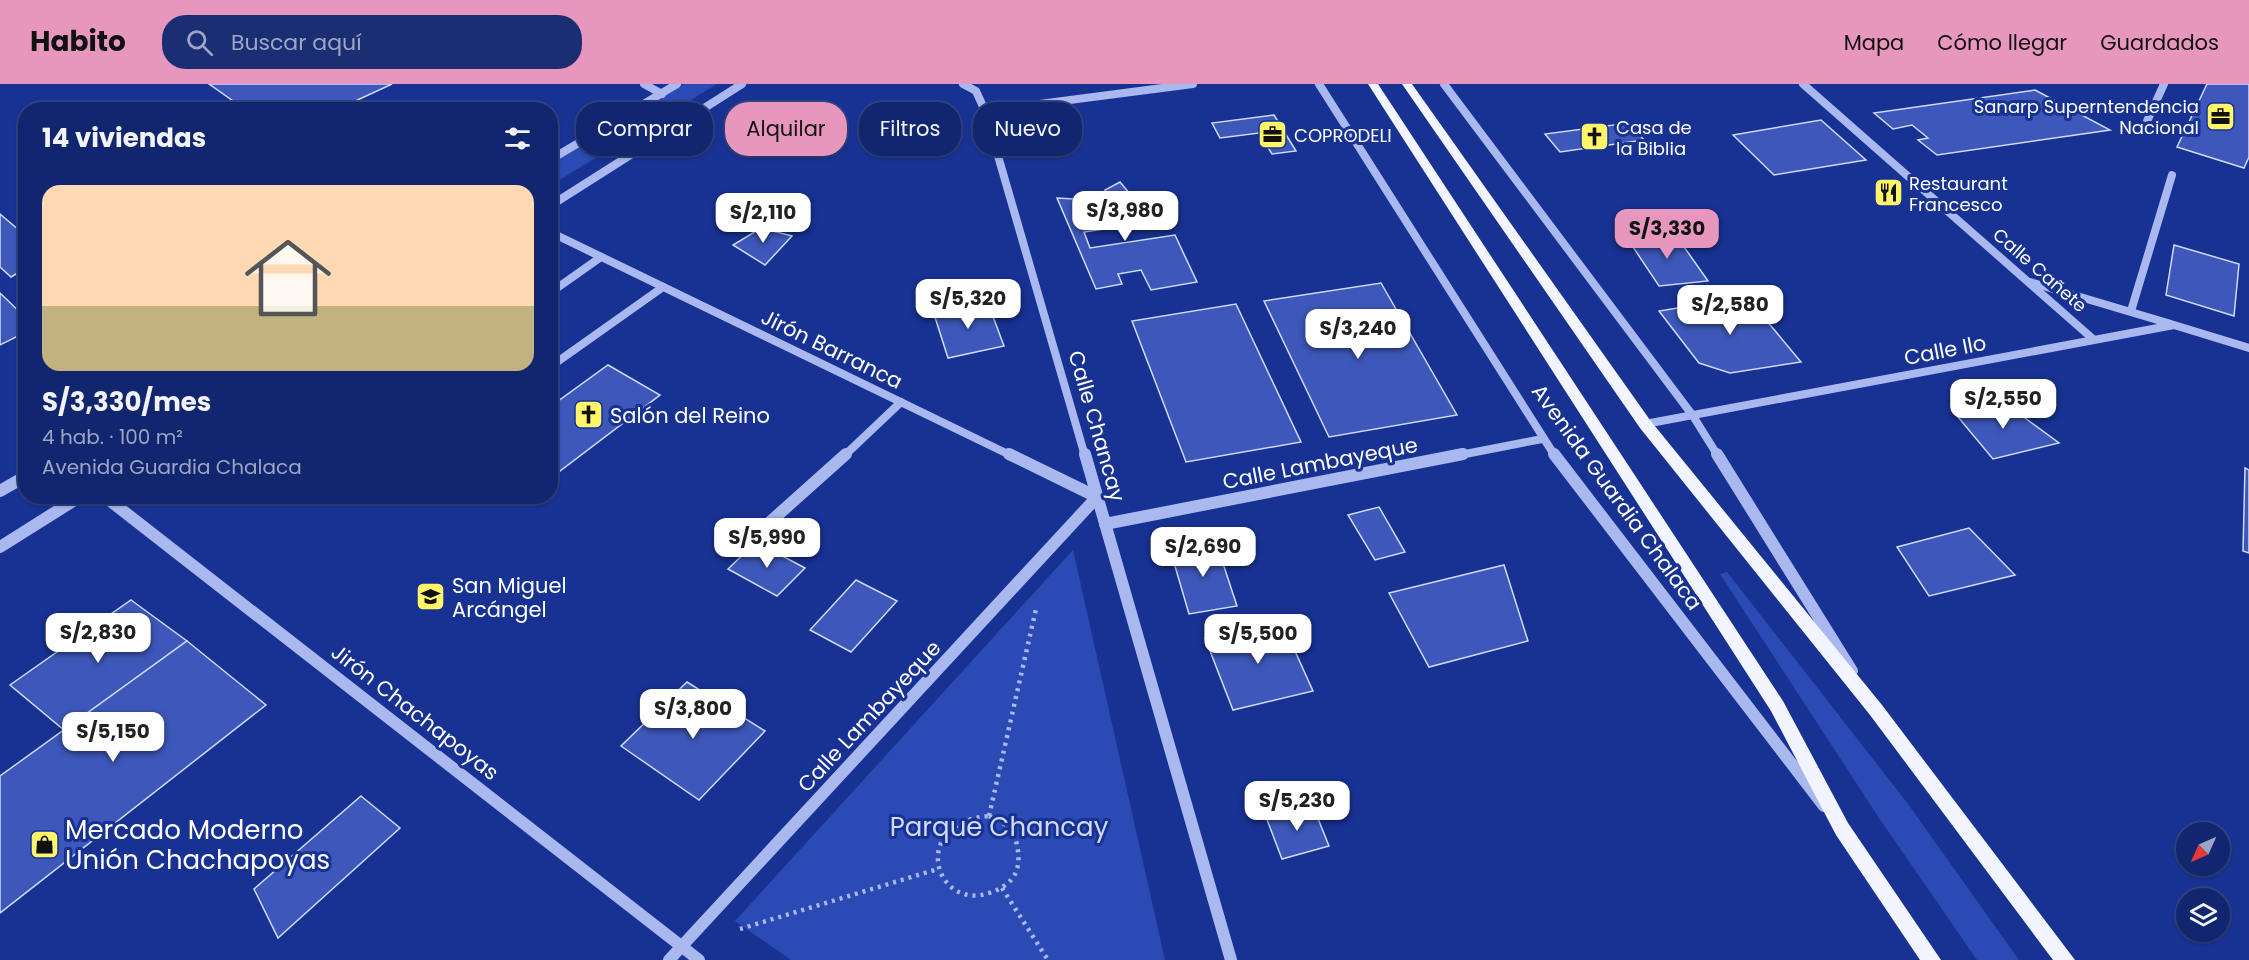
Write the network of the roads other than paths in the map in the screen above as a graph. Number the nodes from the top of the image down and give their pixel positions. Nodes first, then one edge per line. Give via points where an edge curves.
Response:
1 (644, 84) edge
2 (678, 84) edge
3 (742, 84) edge
4 (963, 84) edge
5 (1193, 84) edge
6 (1319, 84) edge
7 (1373, 84) edge
8 (1407, 84) edge
9 (1444, 84) edge
10 (1803, 84) edge
11 (2164, 84) edge
12 (662, 94) junction
13 (980, 102) edge
14 (1054, 102) edge
15 (2143, 130) dead end
16 (558, 155) edge
17 (997, 156) edge
18 (2172, 174) dead end
19 (558, 201) edge
20 (558, 236) edge
21 (601, 257) junction
22 (2028, 281) junction
23 (558, 287) edge
24 (663, 287) junction
25 (2131, 311) junction
26 (2174, 325) junction
27 (2093, 339) junction
28 (2249, 348) edge
29 (558, 362) edge
30 (900, 402) junction
31 (1693, 417) junction
32 (1645, 424) junction
33 (1542, 439) junction
34 (18, 481) edge
35 (0, 491) edge
36 (1097, 497) junction
37 (69, 504) edge
38 (114, 504) edge
39 (770, 522) dead end
40 (1105, 524) junction
41 (0, 548) edge
42 (1876, 710) junction
43 (1842, 829) junction
44 (682, 946) junction
45 (669, 960) edge
46 (699, 960) edge
47 (1231, 960) edge
48 (1931, 960) edge
49 (2066, 960) edge

1 - 12 street
2 - 12 street
3 - 19 street
4 - 13 street, Calle Chancay via 976,91
5 - 14 street
6 - 33 street, Avenida Guardia Chalaca
7 - 43 main road, Avenida Guardia Chalaca via 1777,706
8 - 32 main road
9 - 31 street
10 - 22 street, Calle Cañete
11 - 15 street
12 - 16 street
17 - 36 street, Calle Chancay
18 - 25 street
20 - 21 street, Jirón Barranca
21 - 23 street
21 - 24 street, Jirón Barranca
22 - 25 street
22 - 27 street, Calle Cañete
24 - 29 street
24 - 30 street, Jirón Barranca
25 - 26 street
26 - 27 street, Calle Ilo
26 - 28 street, Calle Ilo
27 - 31 street, Calle Ilo
30 - 36 street, Jirón Barranca
30 - 39 street
31 - 32 street, Calle Ilo
31 - 42 street
32 - 42 main road
33 - 40 street, Calle Lambayeque
33 - 43 street, Avenida Guardia Chalaca
34 - 35 street
36 - 40 street, Calle Chancay
36 - 44 street, Calle Lambayeque
37 - 41 street
38 - 44 street, Jirón Chachapoyas
40 - 47 street, Calle Chancay
42 - 49 main road
43 - 48 main road, Avenida Guardia Chalaca
44 - 45 street, Calle Lambayeque
44 - 46 street, Jirón Chachapoyas

